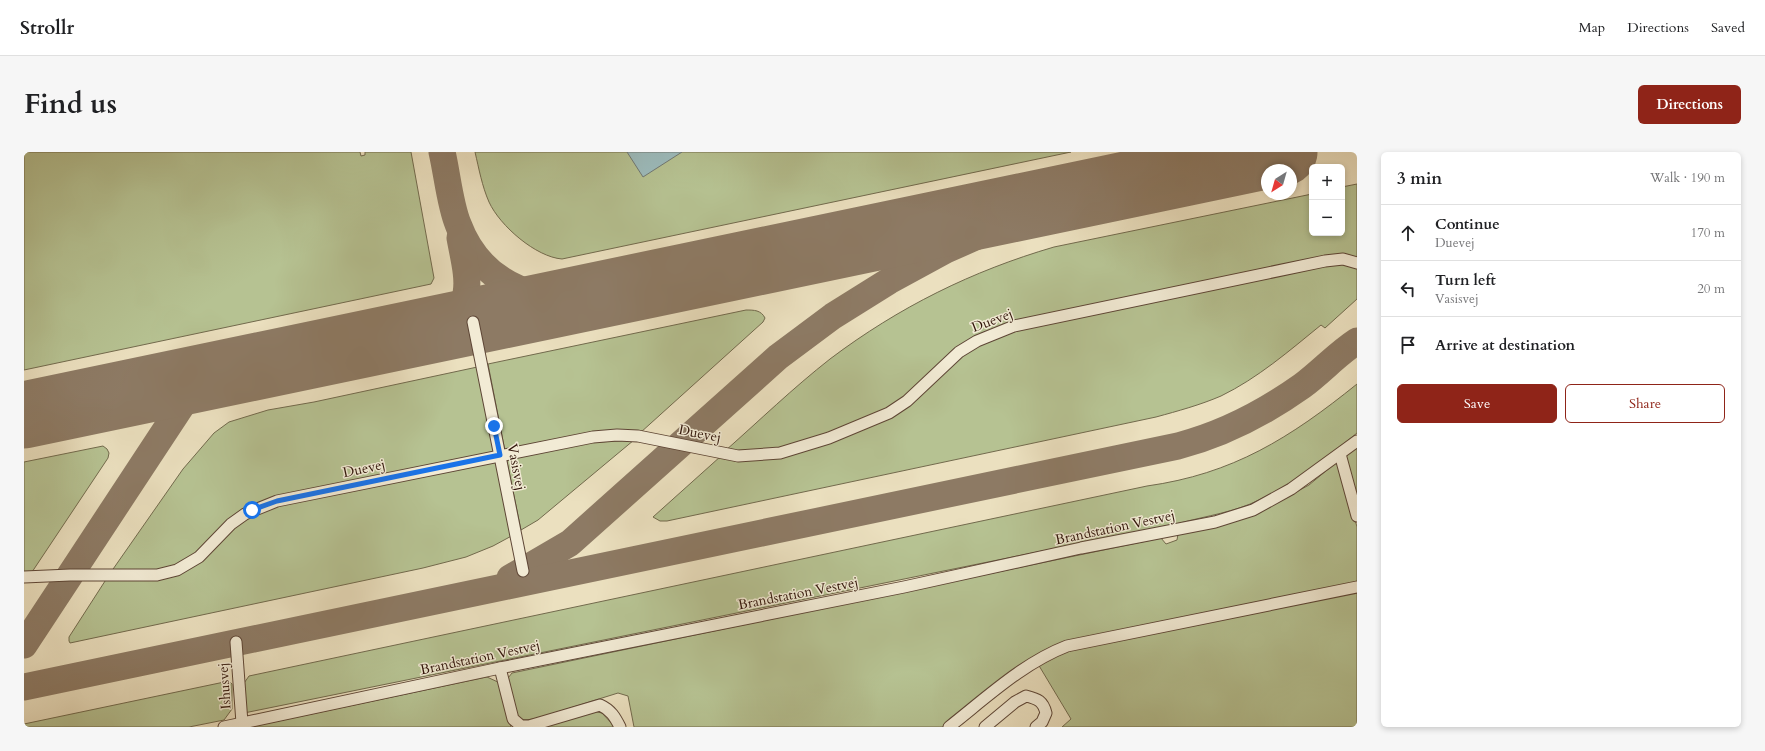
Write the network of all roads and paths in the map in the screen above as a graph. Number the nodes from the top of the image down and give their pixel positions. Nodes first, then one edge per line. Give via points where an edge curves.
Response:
1 (1357, 263) edge
2 (473, 322) dead end
3 (1357, 440) edge
4 (1340, 454) junction
5 (500, 455) junction
6 (1357, 516) edge
7 (523, 572) dead end
8 (24, 577) edge
9 (1357, 587) edge
10 (236, 642) dead end
11 (500, 668) junction
12 (242, 725) edge
13 (224, 727) edge
14 (620, 727) edge
15 (949, 727) edge
16 (985, 727) edge
17 (1036, 727) edge

1 - 5 lane, Duevej via 1343,259 1325,260 1014,326 977,341 959,352 907,401 889,413 829,438 780,453 738,456 638,436 617,435 580,439
2 - 5 lane, Vasisvej
3 - 4 lane, Brandstation Vestvej
4 - 6 lane
4 - 11 lane, Brandstation Vestvej via 1291,489 1253,510 1214,522
5 - 7 lane, Vasisvej
5 - 8 lane, Duevej via 277,501 260,507 230,524 199,558 177,570 157,575 70,574
9 - 15 lane via 1067,646 1047,654 1024,669
10 - 12 lane, Ishusvej
11 - 12 lane, Brandstation Vestvej
11 - 14 lane via 513,719 521,726 529,726 600,705 614,714
12 - 13 lane, Brandstation Vestvej
16 - 17 lane via 1026,696 1036,698 1043,704 1046,713

